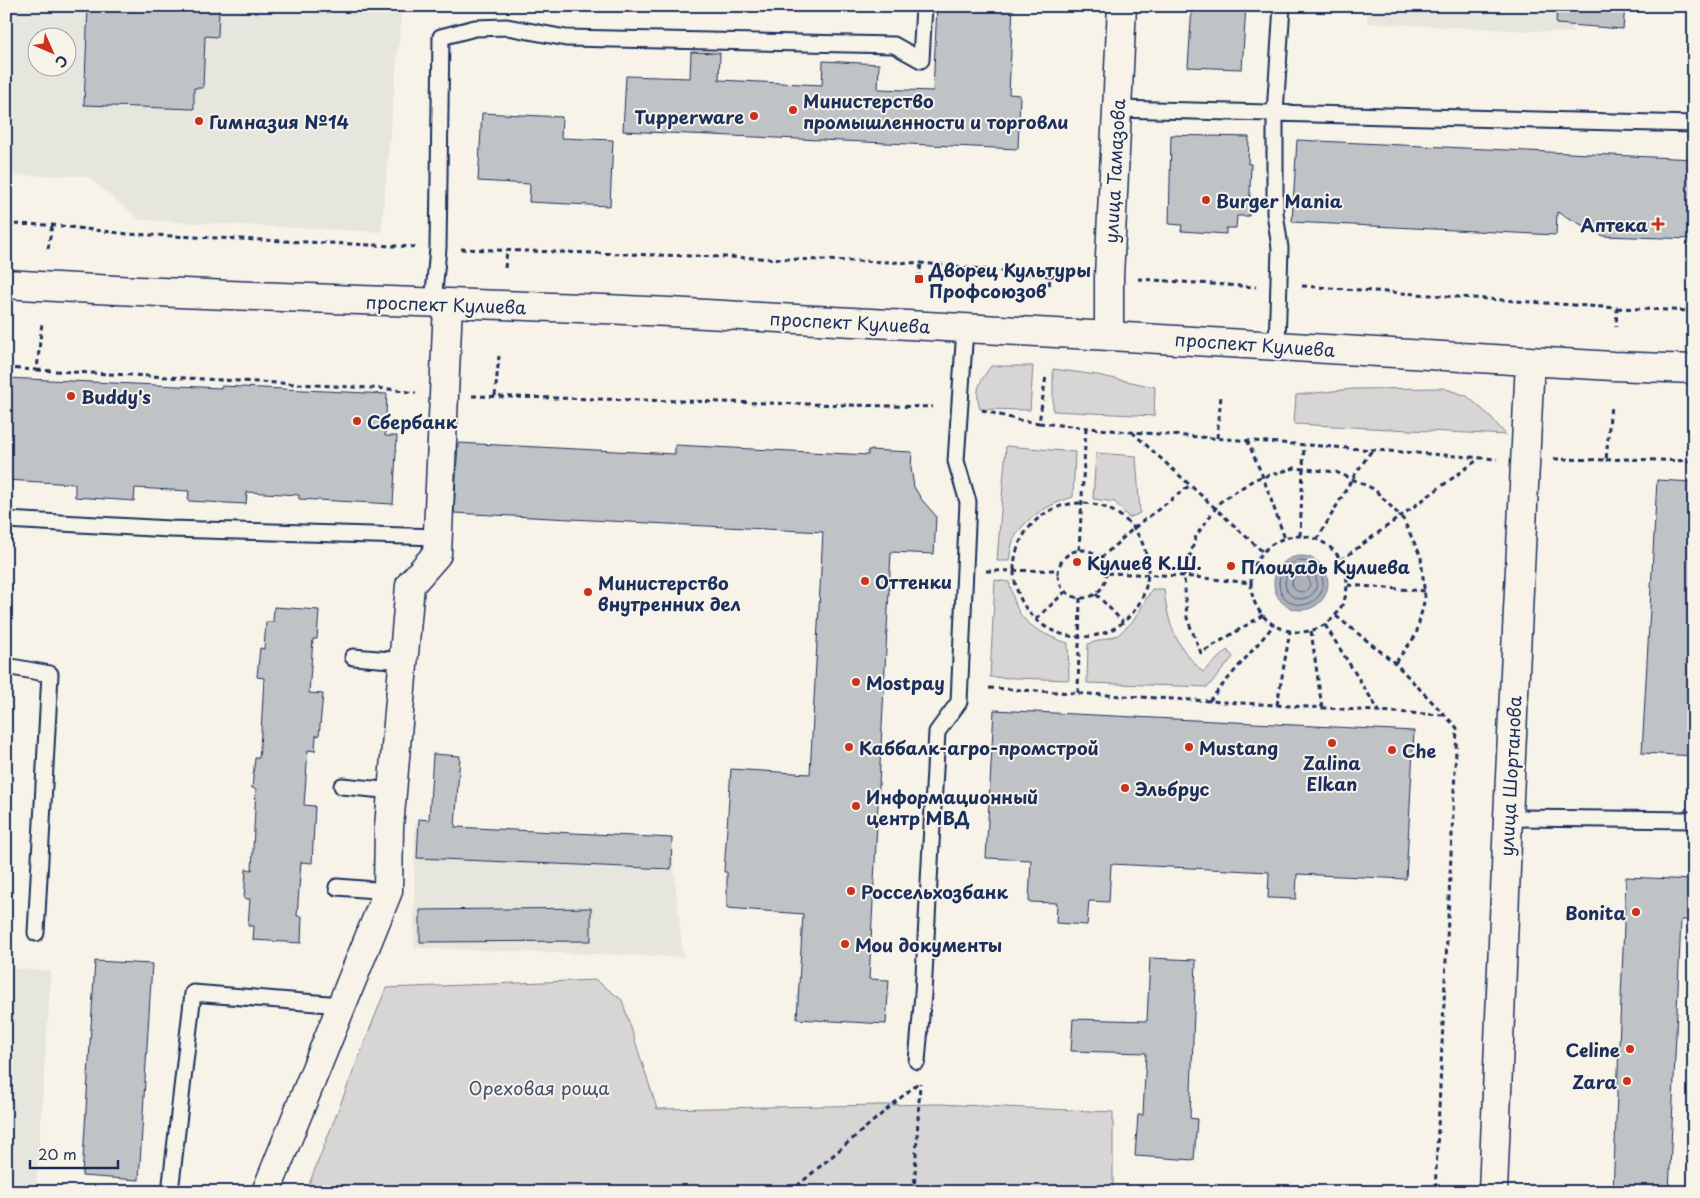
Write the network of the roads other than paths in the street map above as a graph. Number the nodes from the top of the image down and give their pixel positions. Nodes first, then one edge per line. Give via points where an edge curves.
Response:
1 (924, 6) edge
2 (1122, 6) edge
3 (1282, 6) edge
4 (1117, 109) junction
5 (1275, 113) junction
6 (1694, 124) edge
7 (6, 284) edge
8 (441, 304) junction
9 (965, 329) junction
10 (1109, 335) junction
11 (1276, 345) junction
12 (1530, 361) junction
13 (1694, 369) edge
14 (6, 520) edge
15 (438, 536) junction
16 (353, 657) dead end
17 (404, 661) junction
18 (6, 666) edge
19 (342, 786) dead end
20 (393, 790) junction
21 (1508, 818) junction
22 (1694, 820) edge
23 (337, 887) dead end
24 (388, 891) junction
25 (36, 933) dead end
26 (341, 1006) junction
27 (917, 1061) dead end
28 (170, 1192) edge
29 (266, 1192) edge
30 (1493, 1192) edge

1 - 8 lane via 921,60 894,45 566,38 507,27 474,28 441,37 438,248
2 - 4 street, улица Тамазова
3 - 5 lane
4 - 5 lane
4 - 10 street, улица Тамазова via 1108,277
5 - 6 lane
5 - 11 lane via 1274,213 1280,248
7 - 8 street, проспект Кулиева
8 - 9 street, проспект Кулиева via 666,312
8 - 15 street
9 - 10 street, проспект Кулиева
9 - 27 lane via 956,460 968,502 960,702 937,732
10 - 11 street, проспект Кулиева
11 - 12 street, проспект Кулиева
12 - 13 street, проспект Кулиева
12 - 21 street, улица Шортанова
14 - 15 lane via 170,529
15 - 17 street via 438,554 410,586
16 - 17 lane
17 - 20 street
18 - 25 lane via 50,674
19 - 20 lane
20 - 24 street
21 - 22 lane
21 - 30 street, улица Шортанова
23 - 24 lane
24 - 26 street
26 - 28 lane via 193,993
26 - 29 street

